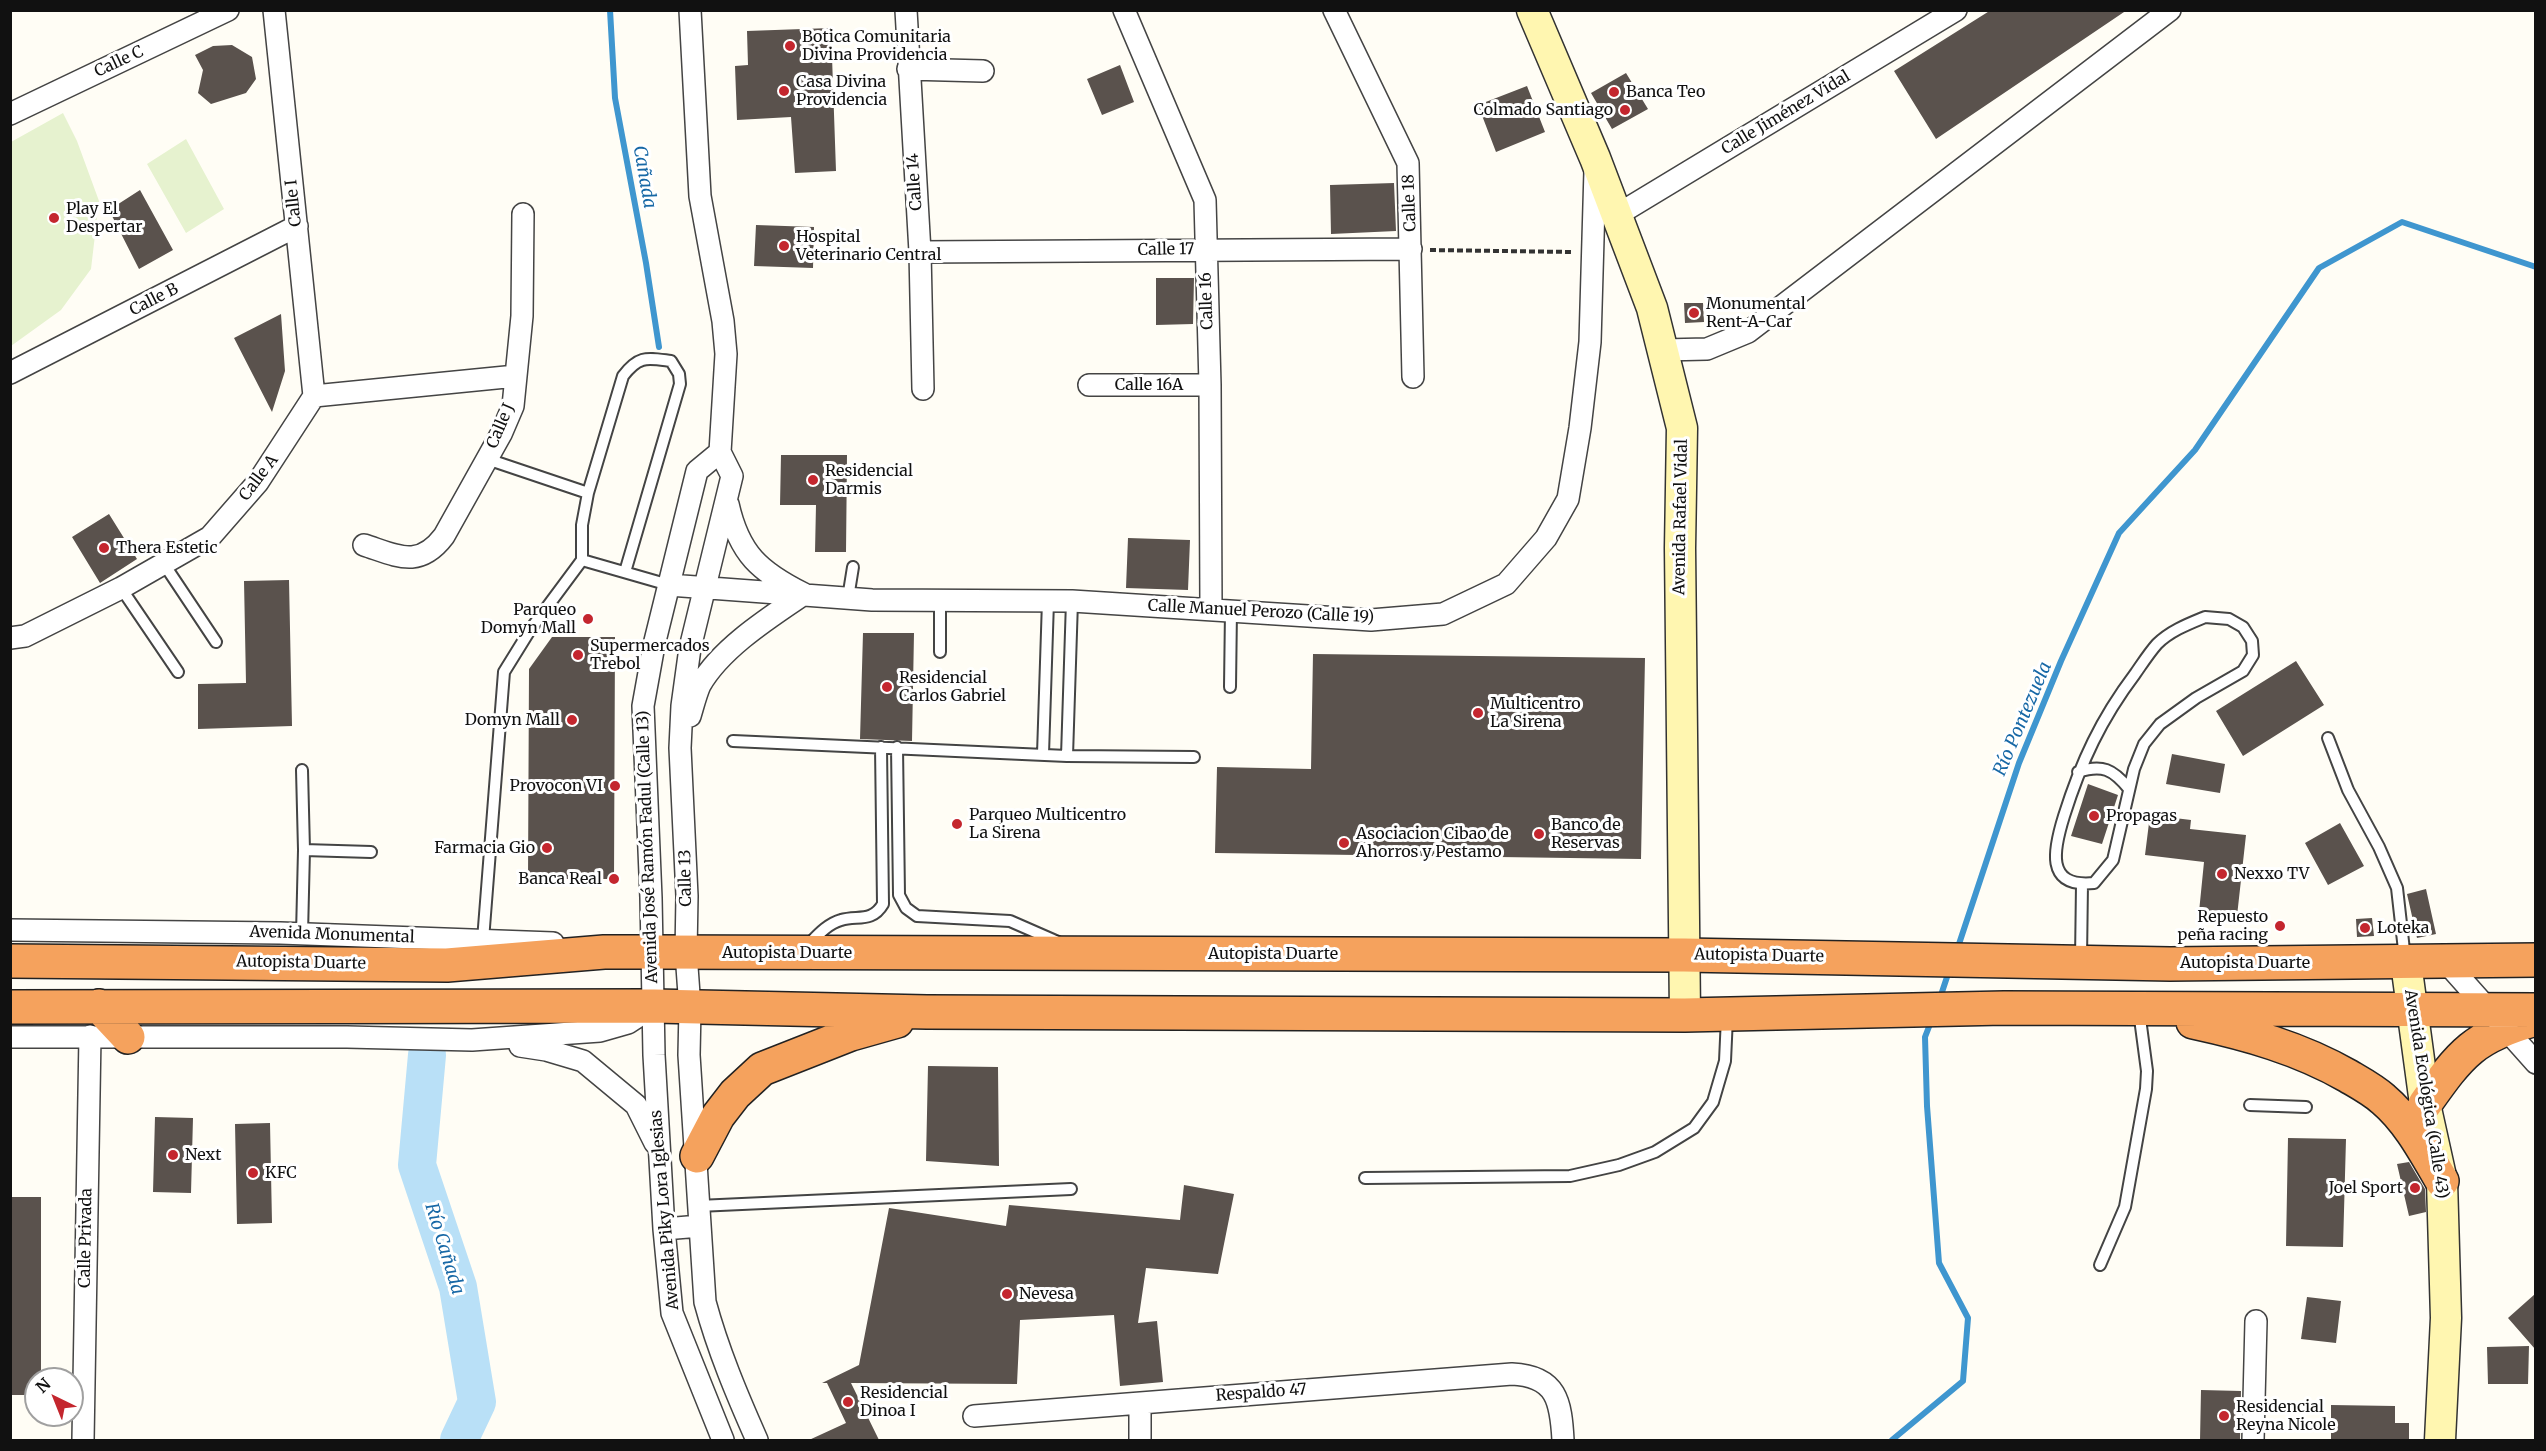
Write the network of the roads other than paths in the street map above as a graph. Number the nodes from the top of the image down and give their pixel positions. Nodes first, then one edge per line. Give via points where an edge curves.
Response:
1 (228, 10) edge
2 (274, 10) edge
3 (690, 10) edge
4 (906, 10) edge
5 (1124, 10) edge
6 (1334, 10) edge
7 (1532, 10) edge
8 (1956, 10) edge
9 (2170, 10) edge
10 (908, 69) junction
11 (983, 71) dead end
12 (10, 114) edge
13 (1595, 158) junction
14 (523, 214) dead end
15 (1617, 215) junction
16 (297, 226) junction
17 (1206, 249) junction
18 (1411, 249) junction
19 (920, 252) junction
20 (1663, 350) junction
21 (10, 373) edge
22 (516, 376) junction
23 (1413, 378) dead end
24 (1089, 385) dead end
25 (1210, 385) junction
26 (923, 389) dead end
27 (314, 396) junction
28 (720, 452) junction
29 (487, 459) junction
30 (588, 493) junction
31 (726, 498) junction
32 (364, 545) dead end
33 (582, 560) junction
34 (164, 564) junction
35 (853, 567) dead end
36 (625, 572) junction
37 (669, 585) junction
38 (121, 588) junction
39 (705, 588) junction
40 (804, 594) junction
41 (848, 598) junction
42 (1048, 601) junction
43 (1072, 601) junction
44 (940, 602) junction
45 (1221, 609) junction
46 (10, 638) edge
47 (216, 642) dead end
48 (940, 652) dead end
49 (178, 672) dead end
50 (1230, 687) dead end
51 (2328, 738) dead end
52 (733, 741) dead end
53 (881, 747) junction
54 (897, 747) junction
55 (680, 748) junction
56 (1044, 754) junction
57 (1067, 756) junction
58 (1194, 758) dead end
59 (302, 770) dead end
60 (2078, 772) junction
61 (2129, 789) junction
62 (304, 850) junction
63 (371, 852) dead end
64 (2082, 884) junction
65 (10, 930) edge
66 (302, 934) junction
67 (483, 940) junction
68 (652, 952) junction
69 (686, 953) junction
70 (800, 953) junction
71 (1083, 953) junction
72 (1684, 955) junction
73 (2535, 960) edge
74 (10, 961) edge
75 (2080, 962) junction
76 (2446, 962) junction
77 (2406, 963) junction
78 (167, 1006) junction
79 (654, 1006) junction
80 (10, 1007) edge
81 (690, 1008) junction
82 (2138, 1010) junction
83 (2413, 1011) junction
84 (2535, 1011) edge
85 (927, 1012) junction
86 (1727, 1014) junction
87 (1685, 1015) junction
88 (2510, 1019) edge
89 (94, 1021) junction
90 (10, 1037) edge
91 (134, 1037) junction
92 (472, 1040) junction
93 (2535, 1063) edge
94 (2425, 1104) junction
95 (2250, 1105) dead end
96 (2306, 1107) dead end
97 (659, 1151) junction
98 (697, 1156) junction
99 (1365, 1178) dead end
100 (2442, 1181) junction
101 (1071, 1189) dead end
102 (699, 1216) junction
103 (664, 1229) junction
104 (2100, 1265) dead end
105 (2256, 1321) dead end
106 (1140, 1403) junction
107 (974, 1416) dead end
108 (83, 1440) edge
109 (723, 1440) edge
110 (757, 1440) edge
111 (1140, 1440) edge
112 (1563, 1440) edge
113 (2253, 1440) edge
114 (2440, 1440) edge

1 - 12 street, Calle C
2 - 16 street, Calle I
3 - 28 street via 700,196 726,354
4 - 10 street, Calle 14
5 - 17 street, Calle 16 via 1205,200
6 - 18 street, Calle 18 via 1408,163
7 - 13 main road, Avenida Rafael Vidal
8 - 15 street, Calle Jiménez Vidal
9 - 20 street via 1748,332 1707,349
10 - 11 street
10 - 19 street, Calle 14
13 - 15 main road, Avenida Rafael Vidal
13 - 45 street, Calle Manuel Perozo (Calle 19) via 1590,342 1581,428 1568,499 1546,538 1506,584 1443,614 1371,620
14 - 22 street, Calle J via 522,316
15 - 20 main road, Avenida Rafael Vidal via 1652,308
16 - 21 street, Calle B
16 - 27 street, Calle I
17 - 18 street, Calle 17
17 - 19 street, Calle 17
17 - 25 street, Calle 16
18 - 23 street, Calle 18
19 - 26 street, Calle 14
20 - 72 main road, Avenida Rafael Vidal via 1682,428
22 - 27 street
22 - 29 street, Calle J via 513,406
24 - 25 street, Calle 16A
25 - 45 street, Calle 16
27 - 34 street, Calle A via 258,482 210,537
28 - 31 street via 732,477
28 - 37 street, Avenida José Ramón Fadul (Calle 13) via 697,471
29 - 30 lane
29 - 32 street, Calle J via 435,549 426,555 409,557
30 - 33 lane via 582,525
30 - 36 lane via 623,376 645,358 671,361 680,384
31 - 39 street
31 - 40 street via 734,530 756,563
33 - 36 lane
33 - 67 lane via 504,672
34 - 38 street, Calle A
34 - 47 lane
35 - 41 lane
36 - 37 lane
37 - 39 street, Calle Manuel Perozo (Calle 19)
37 - 68 street, Avenida José Ramón Fadul (Calle 13) via 643,706
38 - 46 street, Calle A via 25,636
38 - 49 lane
39 - 40 street, Calle Manuel Perozo (Calle 19)
39 - 55 street via 690,648
40 - 41 street, Calle Manuel Perozo (Calle 19)
40 - 55 street via 746,634 700,685
41 - 44 street, Calle Manuel Perozo (Calle 19)
42 - 43 street, Calle Manuel Perozo (Calle 19)
42 - 44 street, Calle Manuel Perozo (Calle 19)
42 - 56 lane
43 - 45 street, Calle Manuel Perozo (Calle 19)
43 - 57 lane
44 - 48 lane
45 - 50 lane
51 - 77 lane via 2348,790 2397,888
52 - 53 lane
53 - 54 lane
53 - 70 lane via 882,904 879,911 864,919 833,923
54 - 56 lane
54 - 71 lane via 899,894 906,908 917,916 1010,921
55 - 69 street, Calle 13
56 - 57 lane
57 - 58 lane
59 - 62 lane
60 - 61 lane via 2101,767 2120,778
60 - 61 lane via 2116,699 2157,644 2205,617 2229,619 2243,627 2252,641 2253,655 2243,671 2160,724 2144,744
60 - 64 lane via 2055,845 2061,873
61 - 64 lane via 2113,860 2094,882
62 - 63 lane
62 - 66 lane
64 - 75 lane
65 - 66 street, Avenida Monumental
66 - 67 street, Avenida Monumental
67 - 68 street, Avenida Monumental
68 - 69 highway, Autopista Duarte
68 - 74 highway, Autopista Duarte via 604,952 447,965
68 - 79 street, Avenida José Ramón Fadul (Calle 13)
69 - 70 highway, Autopista Duarte
69 - 81 street, Calle 13
70 - 71 highway, Autopista Duarte
71 - 72 highway, Autopista Duarte
72 - 75 highway, Autopista Duarte
72 - 87 main road, Avenida Rafael Vidal
73 - 76 highway, Autopista Duarte
75 - 77 highway, Autopista Duarte
76 - 77 highway, Autopista Duarte
76 - 88 street
77 - 83 main road, Avenida Ecológica (Calle 43)
78 - 79 highway
78 - 89 highway
78 - 91 highway
79 - 81 highway
79 - 92 street via 628,1023 600,1031
79 - 97 street, Avenida Piky Lora Iglesias
80 - 89 highway
81 - 85 highway
81 - 98 street, Avenida Piky Lora Iglesias via 689,1055
82 - 83 highway
82 - 86 highway via 2004,1008
82 - 100 highway via 2258,1036 2333,1067 2382,1097 2395,1110
82 - 104 lane via 2146,1089 2125,1207
83 - 88 highway
83 - 94 main road, Avenida Ecológica (Calle 43)
84 - 88 highway
85 - 87 highway
85 - 98 highway via 851,1034 762,1068 729,1101
86 - 87 highway
86 - 99 lane via 1725,1061 1713,1102 1694,1128 1655,1152 1570,1176
88 - 93 street
88 - 94 highway via 2465,1052
89 - 90 street
89 - 91 highway
89 - 108 street, Calle Privada
91 - 92 street
92 - 97 street via 546,1050 583,1061 636,1106
94 - 100 main road, Avenida Ecológica (Calle 43)
95 - 96 lane
97 - 103 street, Avenida Piky Lora Iglesias
98 - 102 street, Avenida Piky Lora Iglesias
100 - 114 main road, Avenida Ecológica (Calle 43) via 2446,1318
101 - 102 lane
102 - 103 street
102 - 110 street, Avenida Piky Lora Iglesias via 705,1302 715,1338
103 - 109 street, Avenida Piky Lora Iglesias via 672,1313
105 - 113 street
106 - 107 street, Respaldo 47
106 - 111 street
106 - 112 street, Respaldo 47 via 1530,1375 1546,1383 1557,1396

